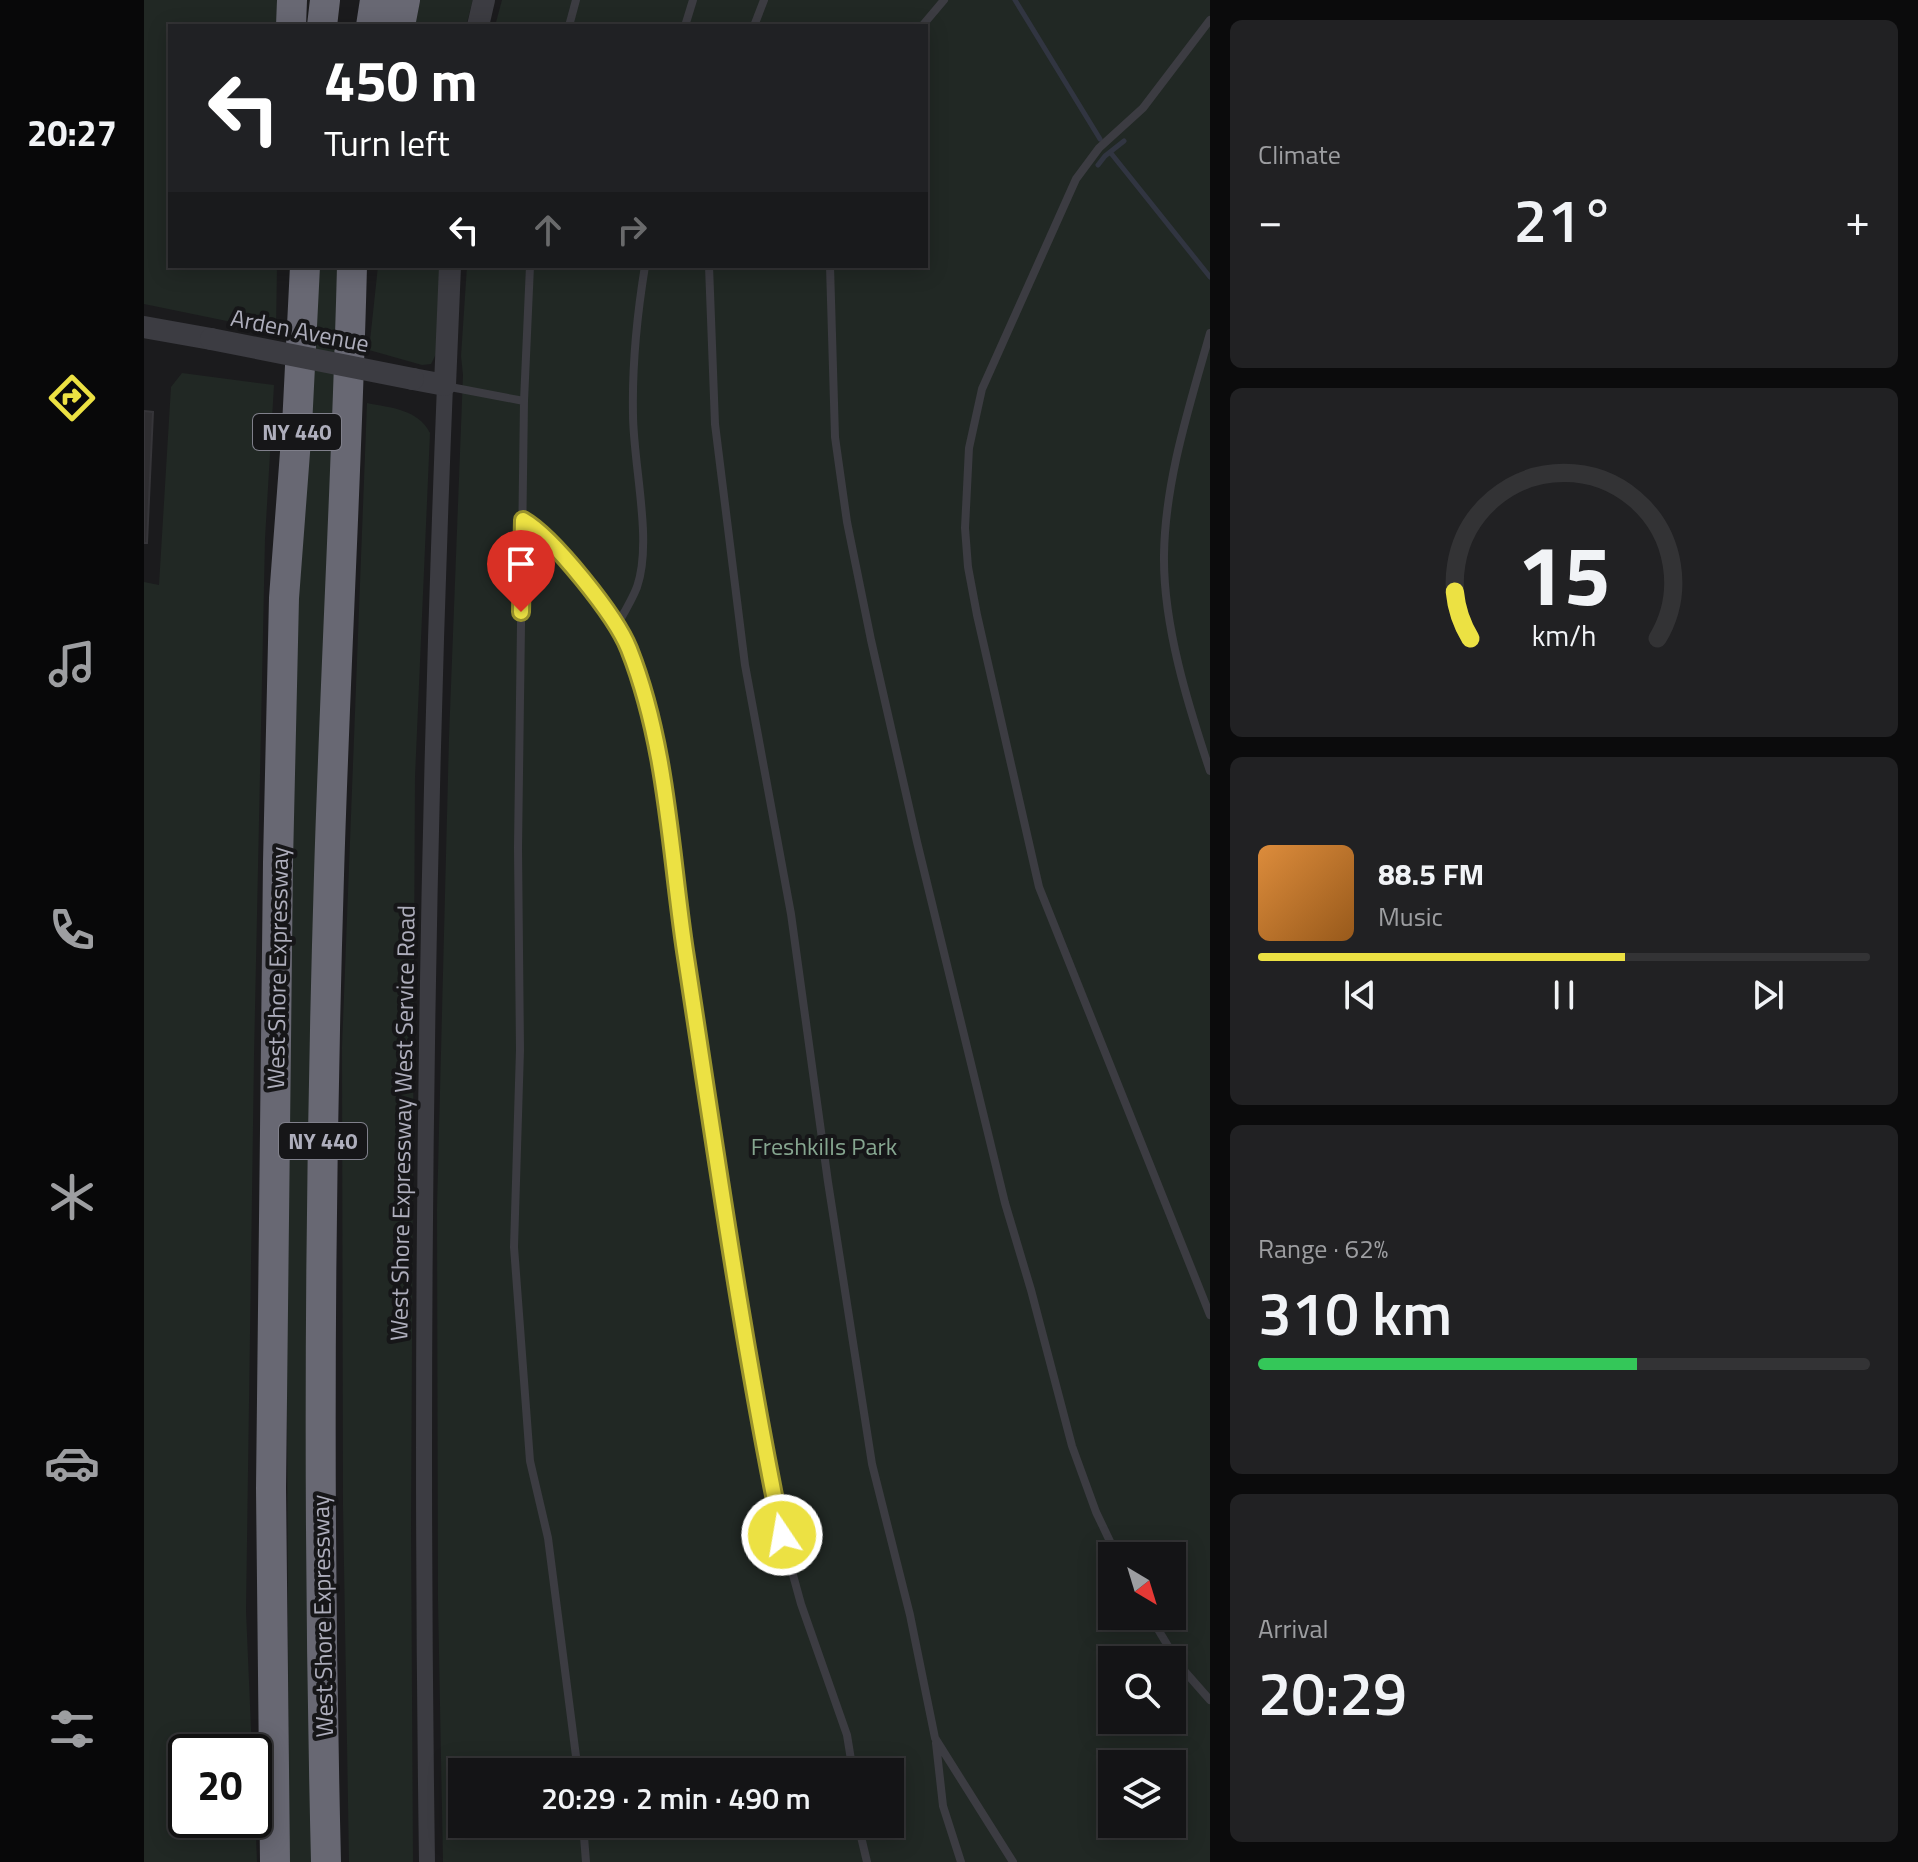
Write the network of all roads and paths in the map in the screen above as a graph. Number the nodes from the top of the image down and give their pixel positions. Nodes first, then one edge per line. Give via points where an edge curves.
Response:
1 (292, 0) edge
2 (325, 0) edge
3 (375, 0) edge
4 (405, 0) edge
5 (484, 0) edge
6 (576, 0) edge
7 (693, 0) edge
8 (764, 0) edge
9 (944, 0) edge
10 (1210, 20) edge
11 (291, 24) edge
12 (322, 24) edge
13 (371, 24) edge
14 (400, 24) edge
15 (478, 24) edge
16 (570, 24) edge
17 (686, 24) edge
18 (755, 24) edge
19 (924, 24) edge
20 (288, 268) edge
21 (305, 268) edge
22 (352, 268) edge
23 (360, 268) edge
24 (450, 268) edge
25 (530, 268) edge
26 (645, 268) edge
27 (709, 268) edge
28 (830, 268) edge
29 (144, 327) edge
30 (1210, 333) edge
31 (445, 385) junction
32 (524, 401) junction
33 (348, 419) junction
34 (523, 520) junction
35 (284, 598) junction
36 (617, 625) junction
37 (1210, 771) edge
38 (1210, 1315) edge
39 (1110, 1542) edge
40 (1158, 1630) edge
41 (1210, 1700) edge
42 (935, 1738) junction
43 (576, 1758) edge
44 (851, 1758) edge
45 (584, 1838) edge
46 (861, 1838) edge
47 (275, 1862) edge
48 (326, 1862) edge
49 (427, 1862) edge
50 (586, 1862) edge
51 (867, 1862) edge
52 (961, 1862) edge
53 (1013, 1862) edge

1 - 11 highway
2 - 12 highway
3 - 13 highway
4 - 14 highway
5 - 15 street
6 - 16 lane
7 - 17 lane
8 - 18 lane
9 - 19 lane
10 - 38 lane via 1143,108 1099,148 1076,179 982,389 969,448 965,528 988,666 1039,887
20 - 35 highway
21 - 35 highway, West Shore Expressway / NY 440
22 - 33 highway, West Shore Expressway / NY 440
23 - 33 highway
24 - 31 street
25 - 32 lane
26 - 36 lane via 634,350 633,416 642,562 638,585
27 - 42 lane via 715,424 745,665 791,914 872,1464
28 - 39 lane via 835,437 871,640 1005,1203 1072,1446
29 - 31 street, Arden Avenue, bridge
30 - 37 lane via 1177,458 1164,552 1174,637
31 - 32 lane
31 - 49 street, West Shore Expressway West Service Road via 431,767 425,1187
32 - 34 lane
33 - 48 highway, West Shore Expressway / NY 440 via 324,1061 320,1504
34 - 36 lane via 548,538
34 - 43 lane via 514,1247 530,1461 548,1538
35 - 47 highway, West Shore Expressway / NY 440 via 272,1291
36 - 44 lane via 655,731 716,1163 773,1491 801,1604
40 - 41 lane
42 - 52 lane via 943,1806
42 - 53 lane
45 - 50 lane
46 - 51 lane

